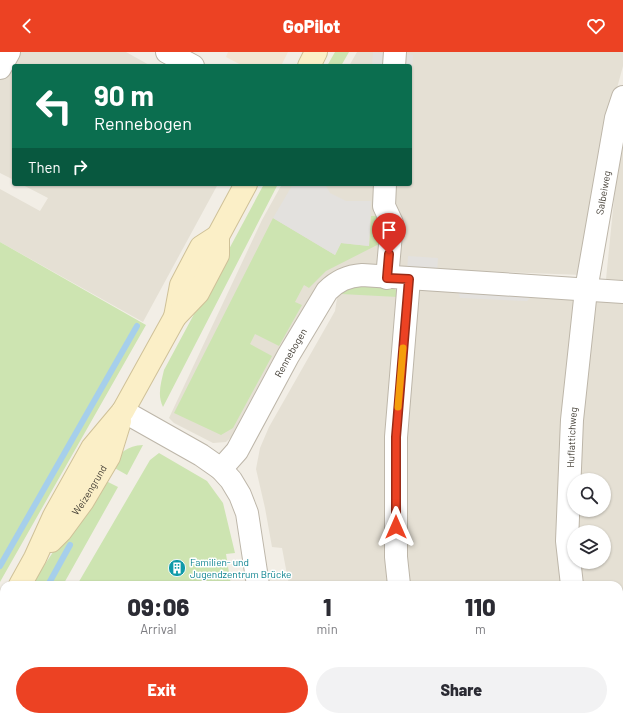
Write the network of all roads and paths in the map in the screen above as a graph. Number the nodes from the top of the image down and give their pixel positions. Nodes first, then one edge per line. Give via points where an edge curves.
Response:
1 (9, 52) edge
2 (167, 52) edge
3 (316, 52) edge
4 (395, 52) edge
5 (189, 64) edge
6 (310, 64) edge
7 (394, 64) edge
8 (0, 68) edge
9 (623, 97) edge
10 (245, 186) edge
11 (385, 186) edge
12 (387, 278) junction
13 (409, 279) junction
14 (586, 290) junction
15 (623, 292) edge
16 (123, 411) junction
17 (221, 469) junction
18 (22, 581) edge
19 (257, 581) edge
20 (399, 581) edge
21 (572, 581) edge

1 - 8 street
2 - 5 street
3 - 6 main road
4 - 7 street
9 - 14 street, Salbeiweg via 616,118
10 - 16 main road, Weizengrund via 218,236 201,247 181,285 175,317
11 - 12 street via 384,206 392,223
12 - 13 street, Rennebogen
12 - 17 street, Rennebogen via 353,276 334,284 326,291 237,450
13 - 14 street, Rennebogen
13 - 20 street via 396,437 396,557
14 - 15 street, Rennebogen
14 - 21 street, Huflattichweg via 572,420 567,541
16 - 17 street
16 - 18 main road, Weizengrund via 109,456 83,501 61,531 35,558
17 - 19 street via 240,495 247,513

